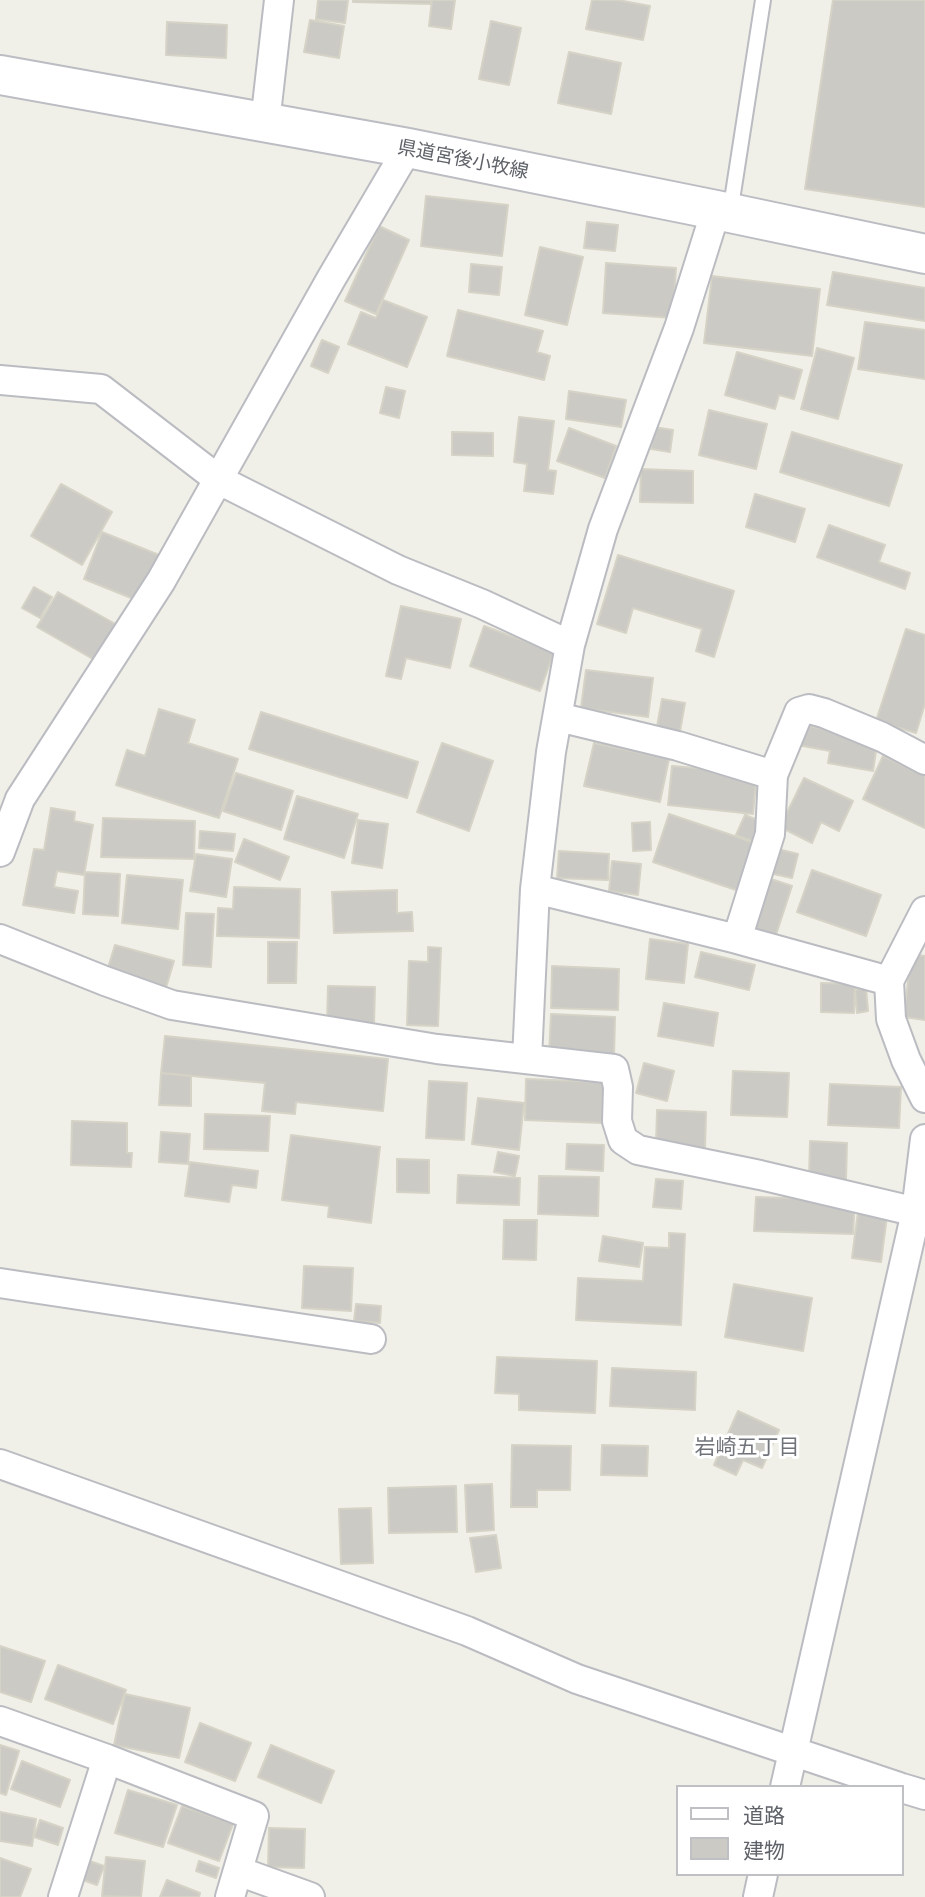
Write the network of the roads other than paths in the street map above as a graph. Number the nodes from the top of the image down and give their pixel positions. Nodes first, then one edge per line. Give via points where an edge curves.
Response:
1 (279, 0) edge
2 (763, 0) edge
3 (0, 75) edge
4 (265, 123) junction
5 (408, 148) junction
6 (723, 211) junction
7 (925, 254) edge
8 (0, 380) edge
9 (219, 480) junction
10 (570, 645) junction
11 (558, 717) junction
12 (925, 760) edge
13 (773, 775) junction
14 (0, 852) edge
15 (535, 889) junction
16 (925, 911) edge
17 (0, 939) edge
18 (737, 939) junction
19 (889, 981) junction
20 (527, 1059) junction
21 (916, 1060) edge
22 (925, 1098) edge
23 (925, 1139) edge
24 (921, 1213) edge
25 (0, 1283) edge
26 (371, 1339) dead end
27 (0, 1464) edge
28 (0, 1721) edge
29 (794, 1751) junction
30 (107, 1759) junction
31 (786, 1785) edge
32 (895, 1785) edge
33 (904, 1788) edge
34 (925, 1796) edge
35 (763, 1876) edge
36 (234, 1884) edge
37 (63, 1897) edge
38 (310, 1897) edge
39 (758, 1897) edge

1 - 4 street
2 - 6 lane
3 - 4 main road, 県道宮後小牧線
4 - 5 main road, 県道宮後小牧線
5 - 6 main road, 県道宮後小牧線
5 - 9 street
6 - 7 main road, 県道宮後小牧線
6 - 10 street via 603,529
8 - 9 street via 102,389
9 - 10 street via 398,570
9 - 14 street via 161,581 20,799
10 - 11 street
11 - 13 street
11 - 15 street
12 - 13 street via 882,737 810,709 799,712
13 - 18 street via 770,834
15 - 18 street
15 - 20 street
16 - 19 street
17 - 20 street via 172,1005 437,1049
18 - 19 street
19 - 21 street via 891,1019
20 - 24 street via 614,1069 617,1121 623,1140 638,1150
21 - 22 street
23 - 24 street
24 - 29 street
25 - 26 street
27 - 29 street via 467,1631 578,1679
28 - 30 street
29 - 31 street
29 - 32 street
30 - 36 street via 254,1816
30 - 37 street
33 - 34 street
35 - 39 street
36 - 38 street

